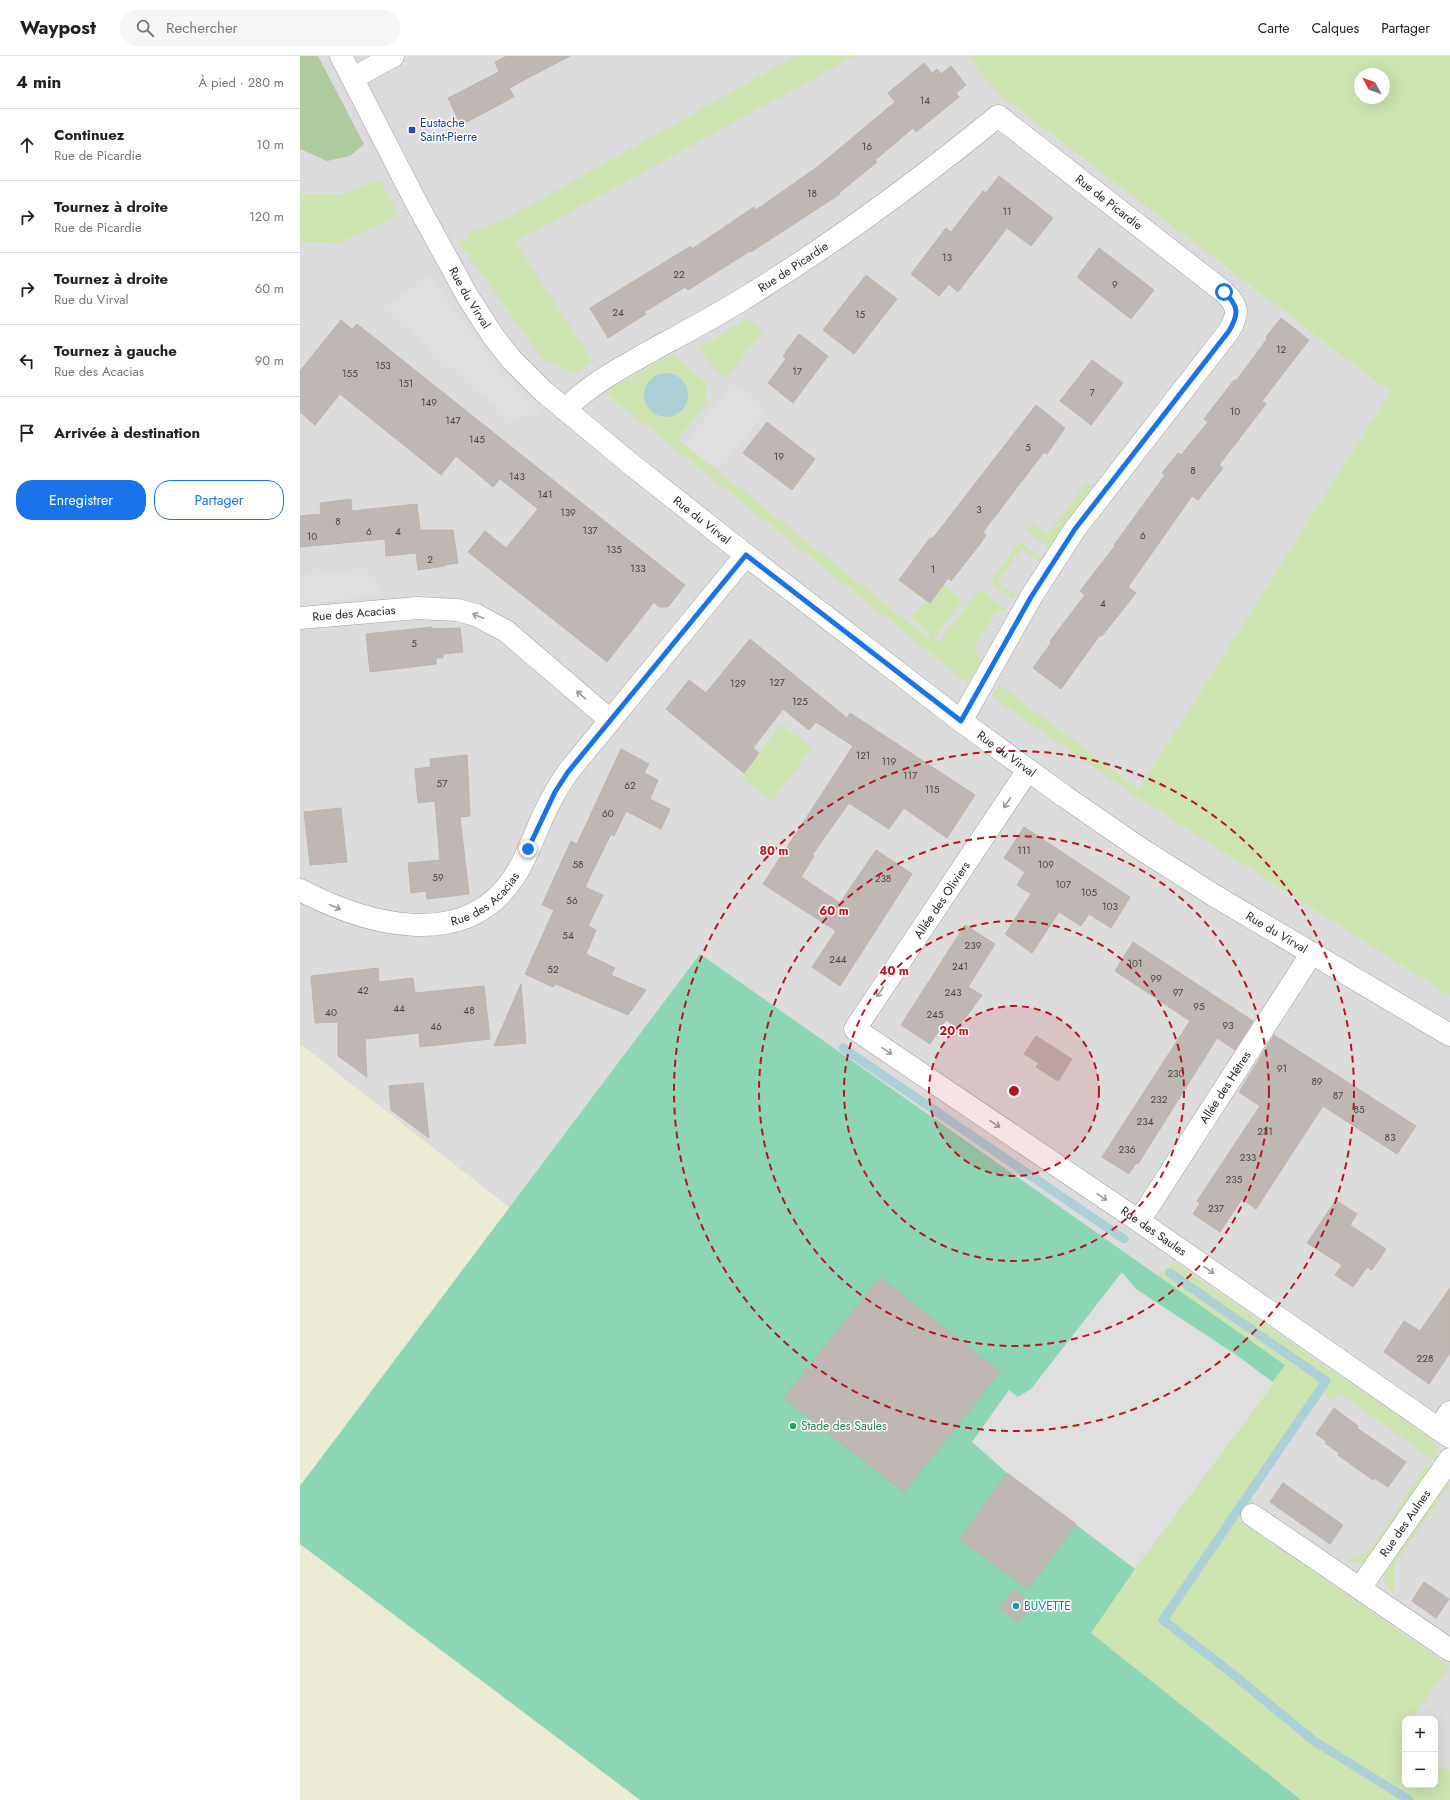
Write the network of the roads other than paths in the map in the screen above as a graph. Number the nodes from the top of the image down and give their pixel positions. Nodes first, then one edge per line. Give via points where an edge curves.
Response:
1 (341, 56) edge
2 (393, 56) edge
3 (353, 78) junction
4 (565, 410) junction
5 (746, 555) junction
6 (300, 618) edge
7 (610, 720) junction
8 (961, 721) junction
9 (1028, 770) junction
10 (300, 890) edge
11 (1312, 953) junction
12 (855, 1029) joint
13 (1450, 1035) edge
14 (1139, 1222) junction
15 (1446, 1426) edge
16 (1450, 1459) edge
17 (1252, 1515) dead end
18 (1360, 1588) junction
19 (1450, 1650) edge

1 - 3 street, Rue du Virval
2 - 3 street
3 - 4 street, Rue du Virval via 417,204 480,316 511,359
4 - 5 street, Rue du Virval
4 - 8 street, Rue de Picardie via 583,393 618,370 707,320 812,255 908,187 998,116 1224,292 1233,300 1236,310 1235,320 1229,331 1075,529 1023,611
5 - 7 street, Rue des Acacias
5 - 8 street, Rue du Virval
7 -> 6 street, Rue des Acacias via 506,631 476,615 457,610 417,608
10 -> 7 street, Rue des Acacias via 342,910 409,924 435,925 476,913 502,892 514,877 555,792
8 - 9 street, Rue du Virval
9 - 11 street, Rue du Virval via 1151,855
9 -> 12 street, Allée des Oliviers
11 - 13 street, Rue du Virval
11 - 14 street, Allée des Hêtres
12 -> 14 street, Rue des Saules
14 -> 15 street, Rue des Saules
16 - 18 street, Rue des Aulnes
17 - 18 street
18 - 19 street

